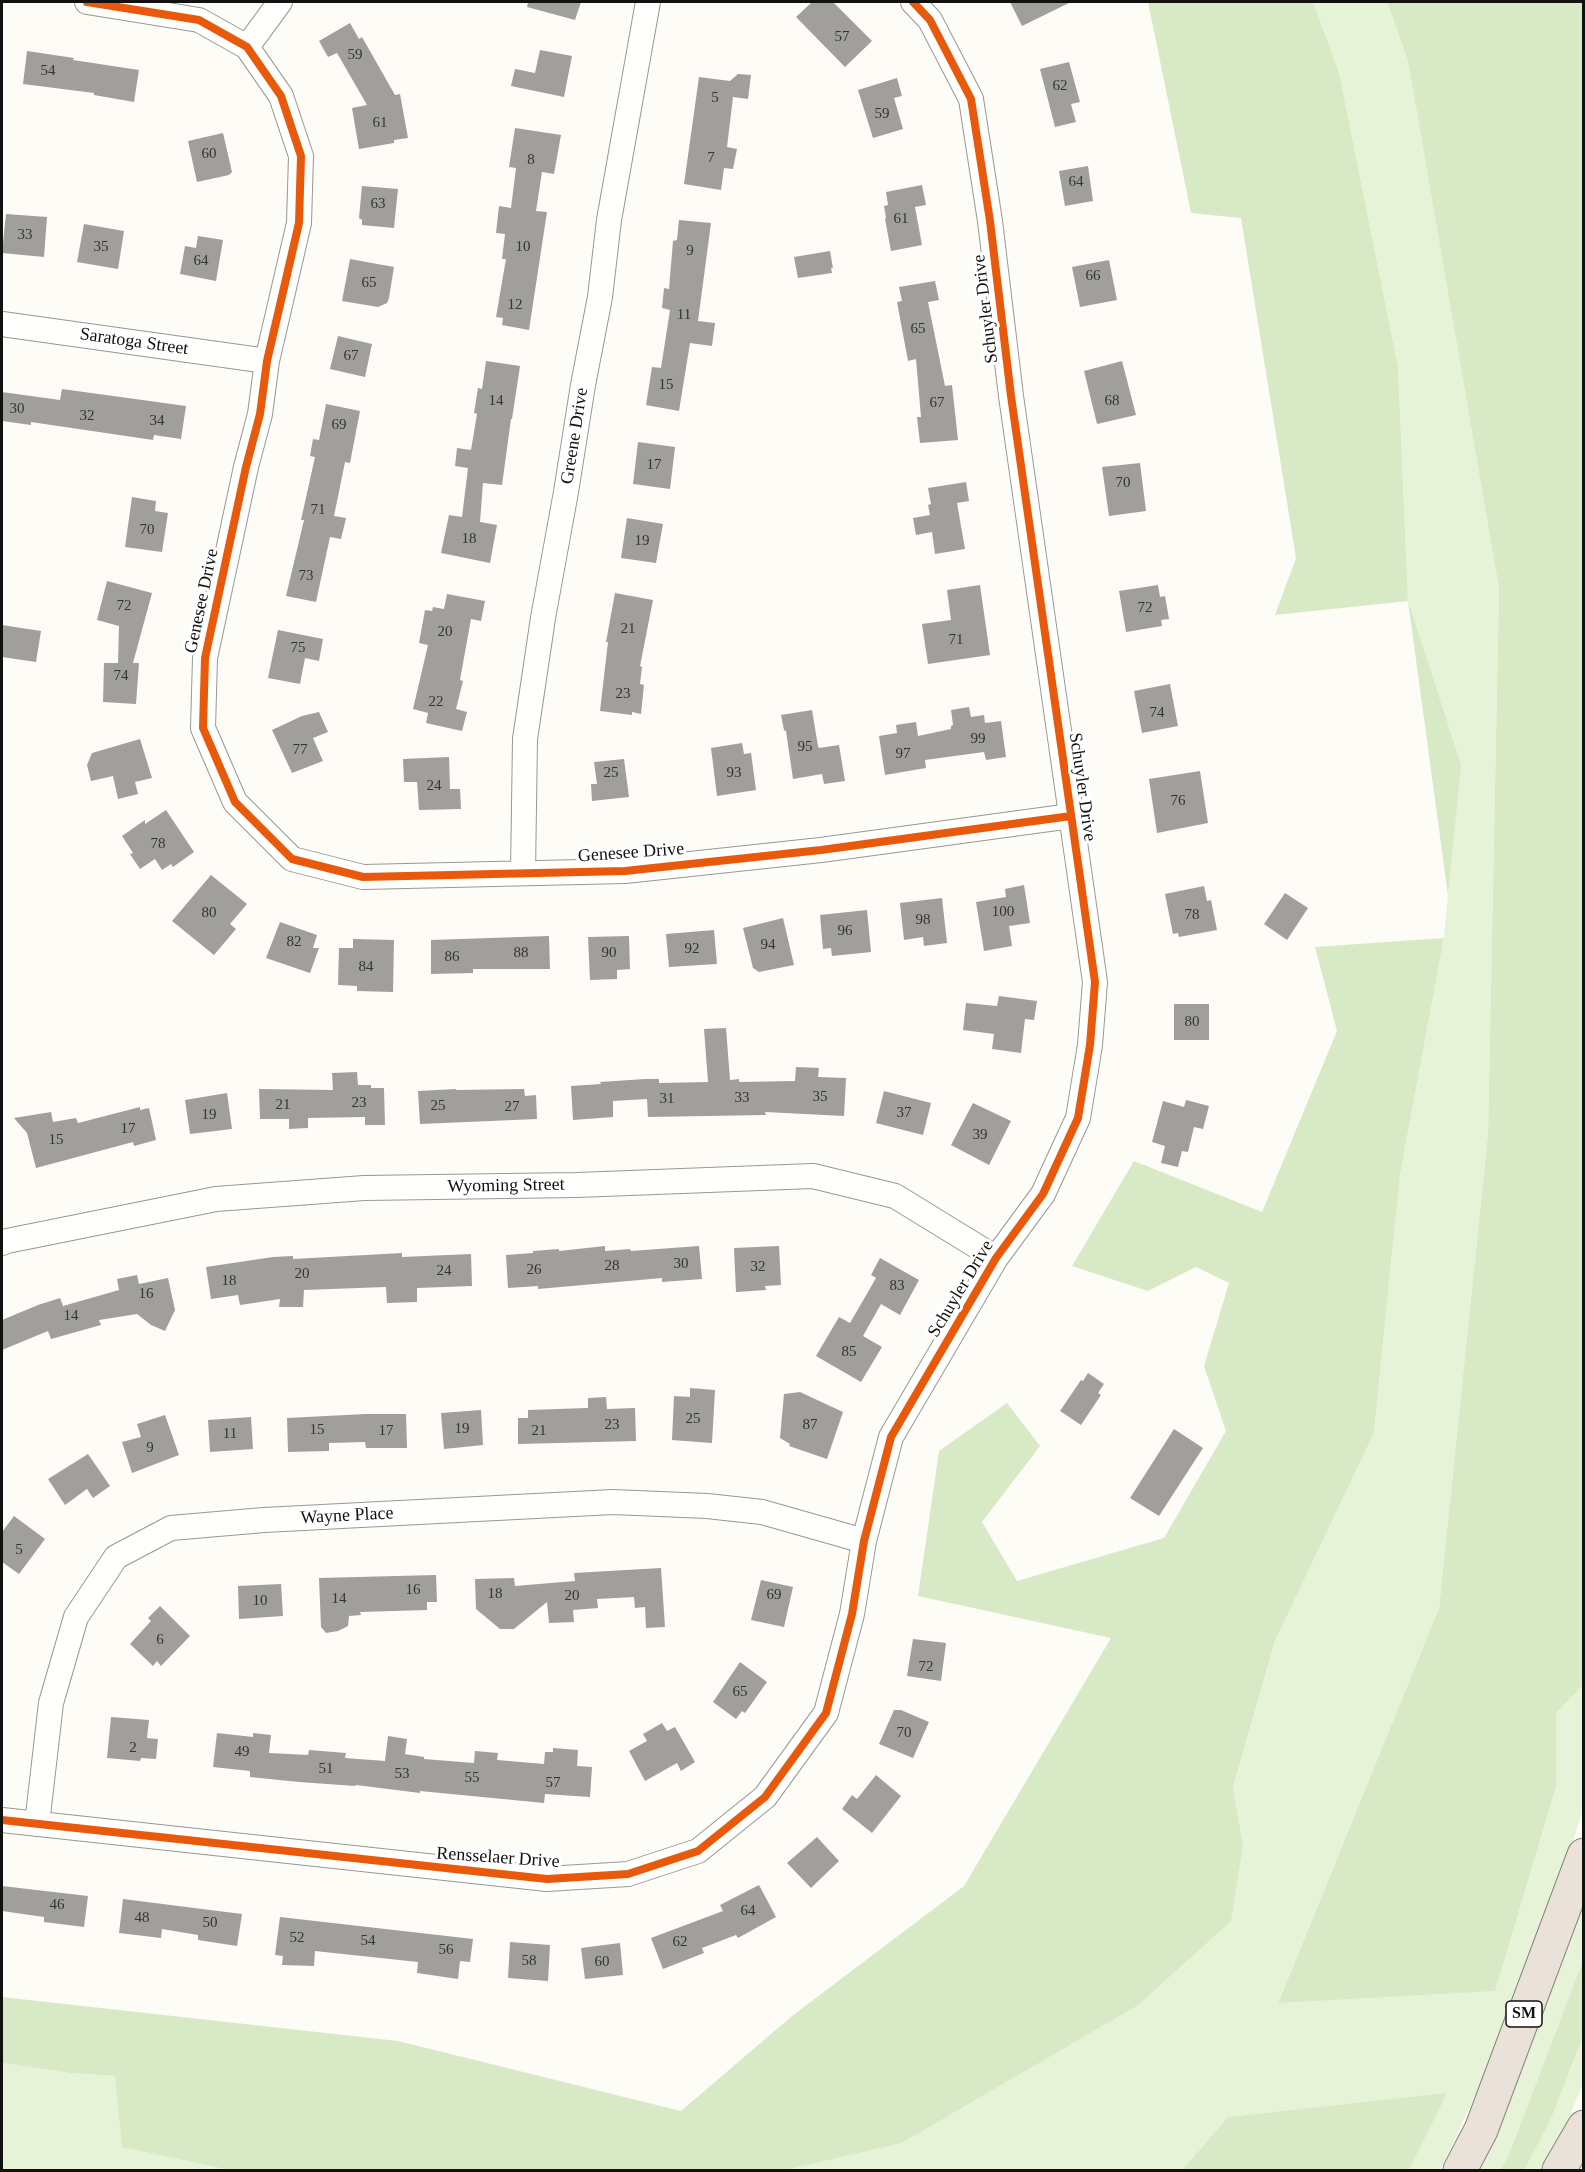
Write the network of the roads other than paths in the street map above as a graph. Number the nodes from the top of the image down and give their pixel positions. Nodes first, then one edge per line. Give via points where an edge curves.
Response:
1 (87, 2) edge
2 (280, 2) edge
3 (648, 2) edge
4 (913, 2) edge
5 (247, 46) junction
6 (2, 324) edge
7 (267, 361) junction
8 (1071, 816) junction
9 (523, 873) junction
10 (3, 1239) edge
11 (996, 1258) junction
12 (864, 1541) junction
13 (2, 1820) edge
14 (37, 1824) junction
15 (1584, 1855) edge
16 (1584, 2127) edge
17 (1460, 2170) edge
18 (1559, 2170) edge

1 - 5 street, Genesee Drive via 199,20
2 - 5 street
3 - 9 street, Greene Drive via 525,739
4 - 8 street, Schuyler Drive via 930,20 971,99
5 - 7 street, Genesee Drive via 281,96 301,156 299,223
6 - 7 street, Saratoga Street
7 - 9 street, Genesee Drive via 260,414 205,657 203,728 235,802 292,859 363,877
8 - 9 street, Genesee Drive via 820,850 625,871
8 - 11 street, Schuyler Drive via 1095,982 1078,1118 1043,1194
10 - 11 street, Wyoming Street via 216,1199 364,1188 813,1176 894,1196
11 - 12 street, Schuyler Drive via 891,1437
12 - 14 street, Rensselaer Drive via 852,1614 826,1713 765,1797 698,1851 628,1874 547,1879
12 - 14 street, Wayne Place via 762,1512 613,1503 171,1528 116,1557 76,1617 51,1703
13 - 14 street, Rensselaer Drive
15 - 17 highway, SM via 1481,2130
16 - 18 highway

